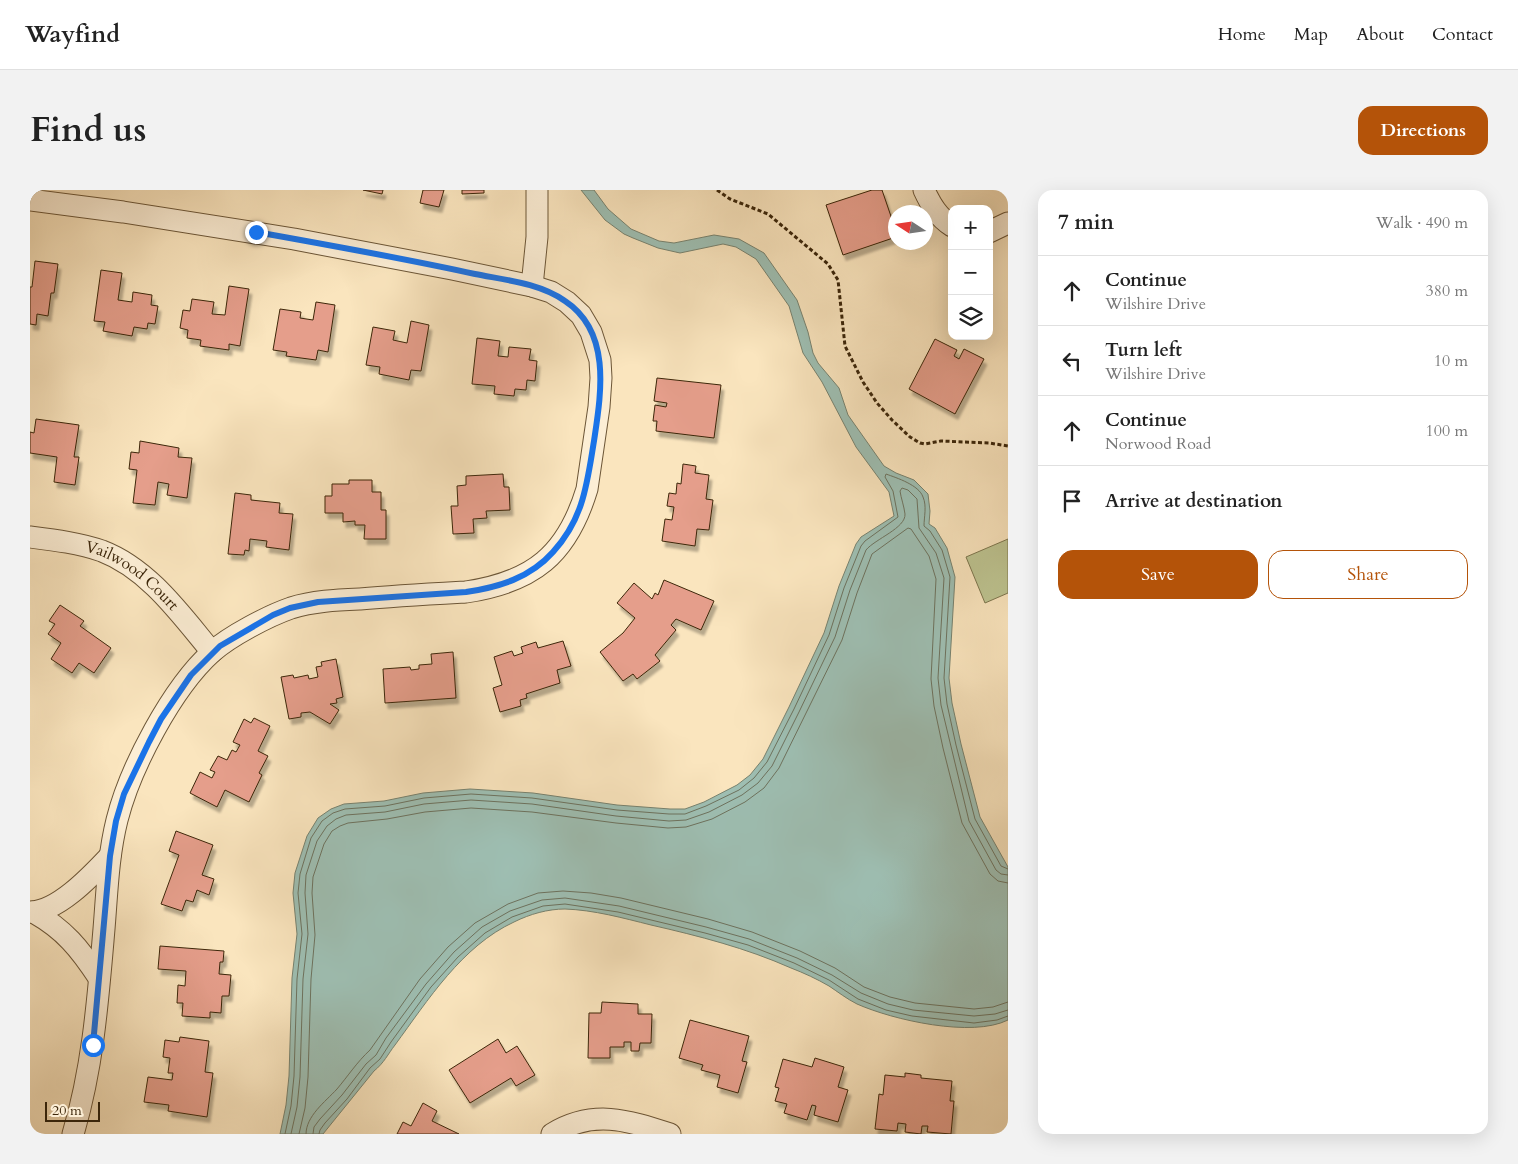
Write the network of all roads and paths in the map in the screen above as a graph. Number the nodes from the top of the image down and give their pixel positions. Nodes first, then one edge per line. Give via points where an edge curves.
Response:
1 (537, 190) edge
2 (717, 190) edge
3 (924, 190) edge
4 (30, 200) edge
5 (1008, 223) edge
6 (948, 224) edge
7 (993, 230) edge
8 (532, 286) junction
9 (1008, 446) edge
10 (30, 537) edge
11 (212, 652) junction
12 (110, 856) junction
13 (32, 912) edge
14 (100, 978) junction
15 (73, 1134) edge
16 (552, 1134) edge
17 (670, 1134) edge

1 - 8 street
2 - 9 path via 730,199 768,214 828,264 838,280 845,346 877,403 910,437 925,444 949,441
3 - 6 street via 932,206
4 - 8 street via 265,234
5 - 7 street
8 - 11 street via 551,292 581,316 597,348 601,378 586,489 574,524 554,552 529,573 487,588 318,602 290,608
10 - 11 street, Vailwood Court via 88,547 130,566 156,588
11 - 12 street via 177,693 149,742 124,794
12 - 13 street via 77,889 61,900
12 - 14 street
13 - 14 street via 66,934
14 - 15 street via 89,1068
16 - 17 street via 588,1120 612,1118

